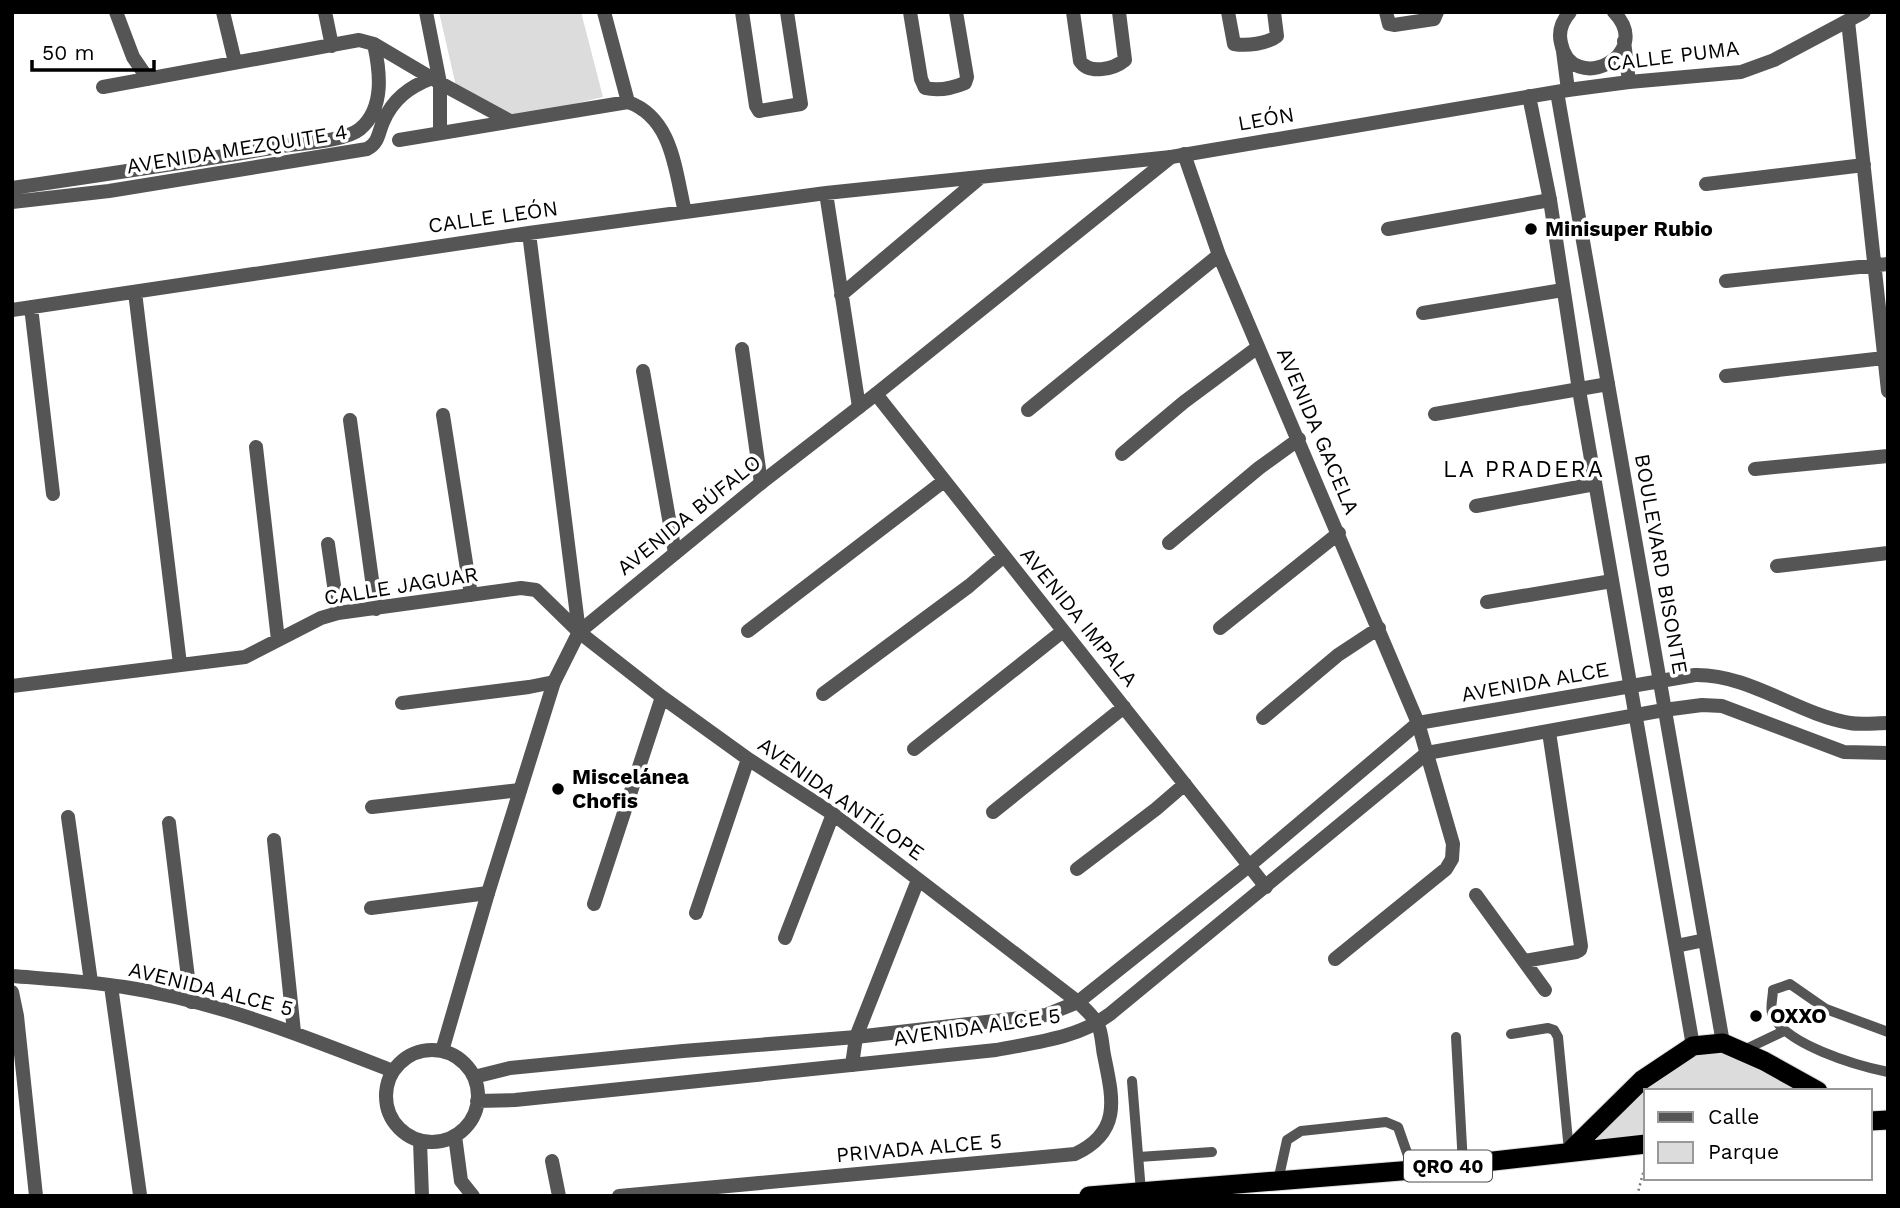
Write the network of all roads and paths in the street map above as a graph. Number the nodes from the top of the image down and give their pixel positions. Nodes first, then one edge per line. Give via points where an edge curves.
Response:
1 (116, 12) edge
2 (223, 12) edge
3 (325, 12) edge
4 (426, 12) edge
5 (604, 12) edge
6 (742, 12) edge
7 (787, 12) edge
8 (910, 12) edge
9 (956, 12) edge
10 (1073, 12) edge
11 (1119, 12) edge
12 (1228, 12) edge
13 (1274, 12) edge
14 (1386, 12) edge
15 (1437, 12) edge
16 (1570, 12) edge
17 (1614, 12) edge
18 (1864, 12) edge
19 (1848, 21) junction
20 (1624, 41) junction
21 (374, 44) junction
22 (332, 46) junction
23 (1563, 49) junction
24 (235, 62) junction
25 (148, 79) junction
26 (436, 81) junction
27 (1629, 82) junction
28 (103, 87) dead end
29 (1562, 91) junction
30 (1529, 96) junction
31 (628, 102) junction
32 (377, 120) junction
33 (510, 121) junction
34 (440, 133) junction
35 (399, 140) dead end
36 (274, 148) junction
37 (1178, 155) junction
38 (276, 165) junction
39 (1864, 165) junction
40 (106, 174) junction
41 (981, 177) junction
42 (1706, 184) dead end
43 (12, 188) edge
44 (109, 191) junction
45 (826, 193) junction
46 (1550, 200) junction
47 (12, 202) edge
48 (685, 212) junction
49 (1388, 229) dead end
50 (529, 233) junction
51 (1220, 255) junction
52 (1881, 265) edge
53 (1726, 281) dead end
54 (1563, 290) junction
55 (135, 292) junction
56 (841, 295) junction
57 (32, 307) junction
58 (12, 310) edge
59 (1423, 313) dead end
60 (1258, 347) junction
61 (742, 349) dead end
62 (1884, 358) junction
63 (643, 371) dead end
64 (1726, 376) dead end
65 (1608, 384) junction
66 (1579, 390) junction
67 (1888, 391) edge
68 (876, 394) junction
69 (859, 407) junction
70 (1028, 410) dead end
71 (1435, 414) dead end
72 (443, 415) dead end
73 (350, 420) dead end
74 (1299, 439) junction
75 (256, 447) dead end
76 (1122, 454) dead end
77 (1888, 456) edge
78 (1755, 468) dead end
79 (944, 481) junction
80 (761, 483) junction
81 (1595, 484) junction
82 (54, 494) dead end
83 (1476, 506) dead end
84 (1339, 533) junction
85 (1169, 543) dead end
86 (328, 544) dead end
87 (675, 553) junction
88 (1888, 553) edge
89 (1004, 556) junction
90 (1777, 566) dead end
91 (1612, 581) junction
92 (471, 595) junction
93 (1487, 602) dead end
94 (376, 609) junction
95 (338, 612) junction
96 (1220, 628) dead end
97 (1378, 628) junction
98 (748, 631) dead end
99 (1063, 631) junction
100 (579, 632) junction
101 (278, 640) junction
102 (180, 664) junction
103 (554, 682) junction
104 (1660, 682) junction
105 (12, 686) edge
106 (1631, 687) junction
107 (823, 694) dead end
108 (662, 697) junction
109 (402, 703) dead end
110 (1124, 707) junction
111 (1664, 710) junction
112 (1636, 715) junction
113 (1263, 718) dead end
114 (1418, 723) junction
115 (1888, 723) edge
116 (1549, 732) junction
117 (914, 748) dead end
118 (1427, 753) junction
119 (1888, 753) edge
120 (748, 760) junction
121 (1185, 784) junction
122 (520, 790) junction
123 (372, 807) dead end
124 (993, 812) dead end
125 (833, 814) junction
126 (68, 817) dead end
127 (169, 823) dead end
128 (274, 841) dead end
129 (1250, 865) junction
130 (1077, 869) dead end
131 (918, 880) junction
132 (1266, 887) junction
133 (488, 893) junction
134 (1476, 895) dead end
135 (594, 904) dead end
136 (371, 908) dead end
137 (696, 913) dead end
138 (785, 938) dead end
139 (1705, 940) junction
140 (1676, 946) junction
141 (1335, 959) dead end
142 (1524, 961) junction
143 (12, 976) edge
144 (91, 982) junction
145 (111, 986) junction
146 (1545, 989) dead end
147 (12, 992) edge
148 (191, 1002) junction
149 (1078, 1002) junction
150 (1097, 1024) junction
151 (1784, 1031) junction
152 (294, 1032) junction
153 (1888, 1032) edge
154 (1511, 1034) dead end
155 (856, 1037) junction
156 (1456, 1037) dead end
157 (1723, 1043) junction
158 (1693, 1046) junction
159 (442, 1051) junction
160 (1742, 1051) junction
161 (852, 1065) junction
162 (393, 1071) junction
163 (1888, 1072) edge
164 (474, 1077) junction
165 (1132, 1081) dead end
166 (1814, 1089) edge
167 (477, 1101) junction
168 (455, 1136) junction
169 (420, 1141) junction
170 (1644, 1144) edge
171 (1212, 1152) dead end
172 (1569, 1152) junction
173 (1139, 1157) junction
174 (552, 1161) dead end
175 (1463, 1165) junction
176 (1413, 1170) junction
177 (1644, 1170) edge
178 (1278, 1182) junction
179 (1232, 1185) junction
180 (1141, 1192) junction
181 (140, 1195) edge
182 (36, 1196) edge
183 (422, 1196) edge
184 (473, 1196) edge
185 (559, 1196) edge
186 (619, 1196) edge
187 (1089, 1196) edge
188 (1165, 1196) edge
189 (1637, 1196) edge

1 - 25 street via 133,57
2 - 24 street
3 - 22 street
4 - 26 street
5 - 31 street
6 - 7 street via 760,111 801,104
8 - 9 street via 921,79 930,89 959,85 967,78
10 - 11 street via 1080,61 1092,69 1125,60
12 - 13 street via 1232,40 1243,45 1277,36
14 - 15 street via 1389,24 1394,25 1428,21
16 - 23 street, BOULEVARD BISONTE via 1560,31
17 - 20 street via 1622,23
18 - 19 street, CALLE PUMA
19 - 27 street, CALLE PUMA via 1741,72
19 - 39 street
20 - 23 street via 1617,58 1601,68 1583,68
20 - 27 street
21 - 22 street via 359,40
21 - 26 street
21 - 32 street, AVENIDA MEZQUITE 4
22 - 24 street
23 - 29 street, BOULEVARD BISONTE
24 - 25 street
25 - 28 street
26 - 32 street, AVENIDA MEZQUITE 4 via 410,88
26 - 33 street
26 - 34 street
27 - 29 street, CALLE PUMA
29 - 30 street, LEÓN
29 - 65 street, BOULEVARD BISONTE
30 - 37 street, LEÓN
30 - 46 street
31 - 33 street
31 - 48 street via 654,116 666,134
32 - 36 street, AVENIDA MEZQUITE 4 via 347,135
32 - 38 street, AVENIDA MEZQUITE 4 via 377,140 367,149
33 - 34 street
34 - 35 street
36 - 38 street
36 - 40 street, AVENIDA MEZQUITE 4
37 - 41 street, LEÓN
37 - 51 street, AVENIDA GACELA
37 - 68 street, AVENIDA BÚFALO
38 - 44 street, AVENIDA MEZQUITE 4
39 - 42 street
39 - 52 street
40 - 43 street, AVENIDA MEZQUITE 4
40 - 44 street
41 - 45 street, CALLE LEÓN
41 - 56 street
44 - 47 street, AVENIDA MEZQUITE 4
45 - 48 street, CALLE LEÓN
45 - 56 street
46 - 49 street
46 - 54 street
48 - 50 street, CALLE LEÓN
50 - 55 street, CALLE LEÓN
50 - 100 street
51 - 60 street, AVENIDA GACELA
51 - 70 street
52 - 53 street
52 - 62 street
54 - 59 street
54 - 66 street
55 - 57 street, CALLE LEÓN
55 - 102 street
56 - 69 street
57 - 58 street, CALLE LEÓN
57 - 82 street
60 - 74 street, AVENIDA GACELA
60 - 76 street
61 - 80 street
62 - 64 street
62 - 67 street
63 - 87 street
65 - 66 street
65 - 104 street, BOULEVARD BISONTE
66 - 71 street
66 - 81 street
68 - 69 street, AVENIDA BÚFALO
68 - 79 street, AVENIDA IMPALA
69 - 80 street, AVENIDA BÚFALO
72 - 92 street
73 - 94 street
74 - 84 street, AVENIDA GACELA
74 - 85 street
75 - 101 street
77 - 78 street
79 - 89 street, AVENIDA IMPALA
79 - 98 street
80 - 87 street, AVENIDA BÚFALO
81 - 83 street
81 - 91 street
84 - 96 street
84 - 97 street, AVENIDA GACELA
86 - 95 street
87 - 100 street, AVENIDA BÚFALO
88 - 90 street
89 - 99 street, AVENIDA IMPALA
89 - 107 street
91 - 93 street
91 - 106 street
92 - 94 street, CALLE JAGUAR
92 - 100 street, CALLE JAGUAR via 536,590
94 - 95 street, CALLE JAGUAR
95 - 101 street, CALLE JAGUAR
97 - 113 street
97 - 114 street, AVENIDA GACELA
99 - 110 street, AVENIDA IMPALA
99 - 117 street
100 - 103 street, AVENIDA BÚFALO
100 - 108 street, AVENIDA ANTÍLOPE
101 - 102 street, CALLE JAGUAR via 245,657
102 - 105 street, CALLE JAGUAR
103 - 109 street
103 - 122 street, AVENIDA BÚFALO
104 - 106 street, AVENIDA ALCE
104 - 111 street, BOULEVARD BISONTE
104 - 115 street, AVENIDA ALCE via 1708,675 1852,723
106 - 112 street
106 - 114 street, AVENIDA ALCE
108 - 120 street, AVENIDA ANTÍLOPE
108 - 135 street
110 - 121 street, AVENIDA IMPALA
110 - 124 street
111 - 112 street
111 - 119 street via 1713,704 1844,752
111 - 139 street, BOULEVARD BISONTE
112 - 116 street
112 - 140 street
114 - 118 street, AVENIDA GACELA
114 - 129 street, AVENIDA ALCE 5
116 - 118 street
116 - 142 street via 1581,946 1576,952
118 - 132 street, AVENIDA ALCE 5
118 - 141 street, AVENIDA GACELA via 1453,844 1452,859 1446,869
120 - 125 street, AVENIDA ANTÍLOPE
120 - 137 street
121 - 129 street, AVENIDA IMPALA
121 - 130 street
122 - 123 street
122 - 133 street, AVENIDA BÚFALO
125 - 131 street, AVENIDA ANTÍLOPE
125 - 138 street
126 - 144 street
127 - 148 street
128 - 152 street
129 - 132 street, AVENIDA IMPALA
129 - 149 street, AVENIDA ALCE 5
131 - 149 street, AVENIDA ANTÍLOPE
131 - 155 street
132 - 150 street, AVENIDA ALCE 5
133 - 136 street
133 - 159 street, AVENIDA BÚFALO
134 - 142 street
139 - 140 street
139 - 157 street, BOULEVARD BISONTE
140 - 158 street
142 - 146 street
143 - 144 street, AVENIDA ALCE 5
144 - 145 street, AVENIDA ALCE 5
145 - 148 street, AVENIDA ALCE 5
145 - 181 street
147 - 182 street
148 - 152 street, AVENIDA ALCE 5
149 - 150 street, AVENIDA ANTÍLOPE
149 - 155 street, AVENIDA ALCE 5 via 1046,1015
150 - 161 street, AVENIDA ALCE 5 via 1074,1035 996,1050
150 - 186 street, PRIVADA ALCE 5 via 1111,1086 1110,1119 1093,1146 1075,1154
151 - 153 lane via 1772,1012 1773,990 1790,984 1826,1009
151 - 160 lane
151 - 163 lane via 1830,1055
152 - 162 street, AVENIDA ALCE 5
154 - 172 lane via 1548,1028 1558,1037
155 - 161 street
155 - 164 street, AVENIDA ALCE 5 via 510,1068
156 - 175 lane
157 - 158 highway
157 - 160 highway
158 - 172 highway via 1642,1080
159 - 162 street via 423,1051 406,1058
159 - 164 street via 455,1057
160 - 166 highway
161 - 167 street, AVENIDA ALCE 5
162 - 169 street via 386,1087 392,1121 404,1134
164 - 167 street
165 - 173 lane
167 - 168 street via 466,1128
168 - 169 street via 438,1142
168 - 184 street via 461,1181
169 - 183 street
170 - 172 highway, QRO 40
171 - 173 lane
172 - 175 highway, QRO 40
173 - 180 lane
174 - 185 street
175 - 176 highway, QRO 40
176 - 178 highway, QRO 40
176 - 178 lane via 1398,1127 1385,1122 1301,1131 1287,1140
177 - 189 path
178 - 179 highway, QRO 40
179 - 180 highway, QRO 40
179 - 188 highway
180 - 187 highway, QRO 40

